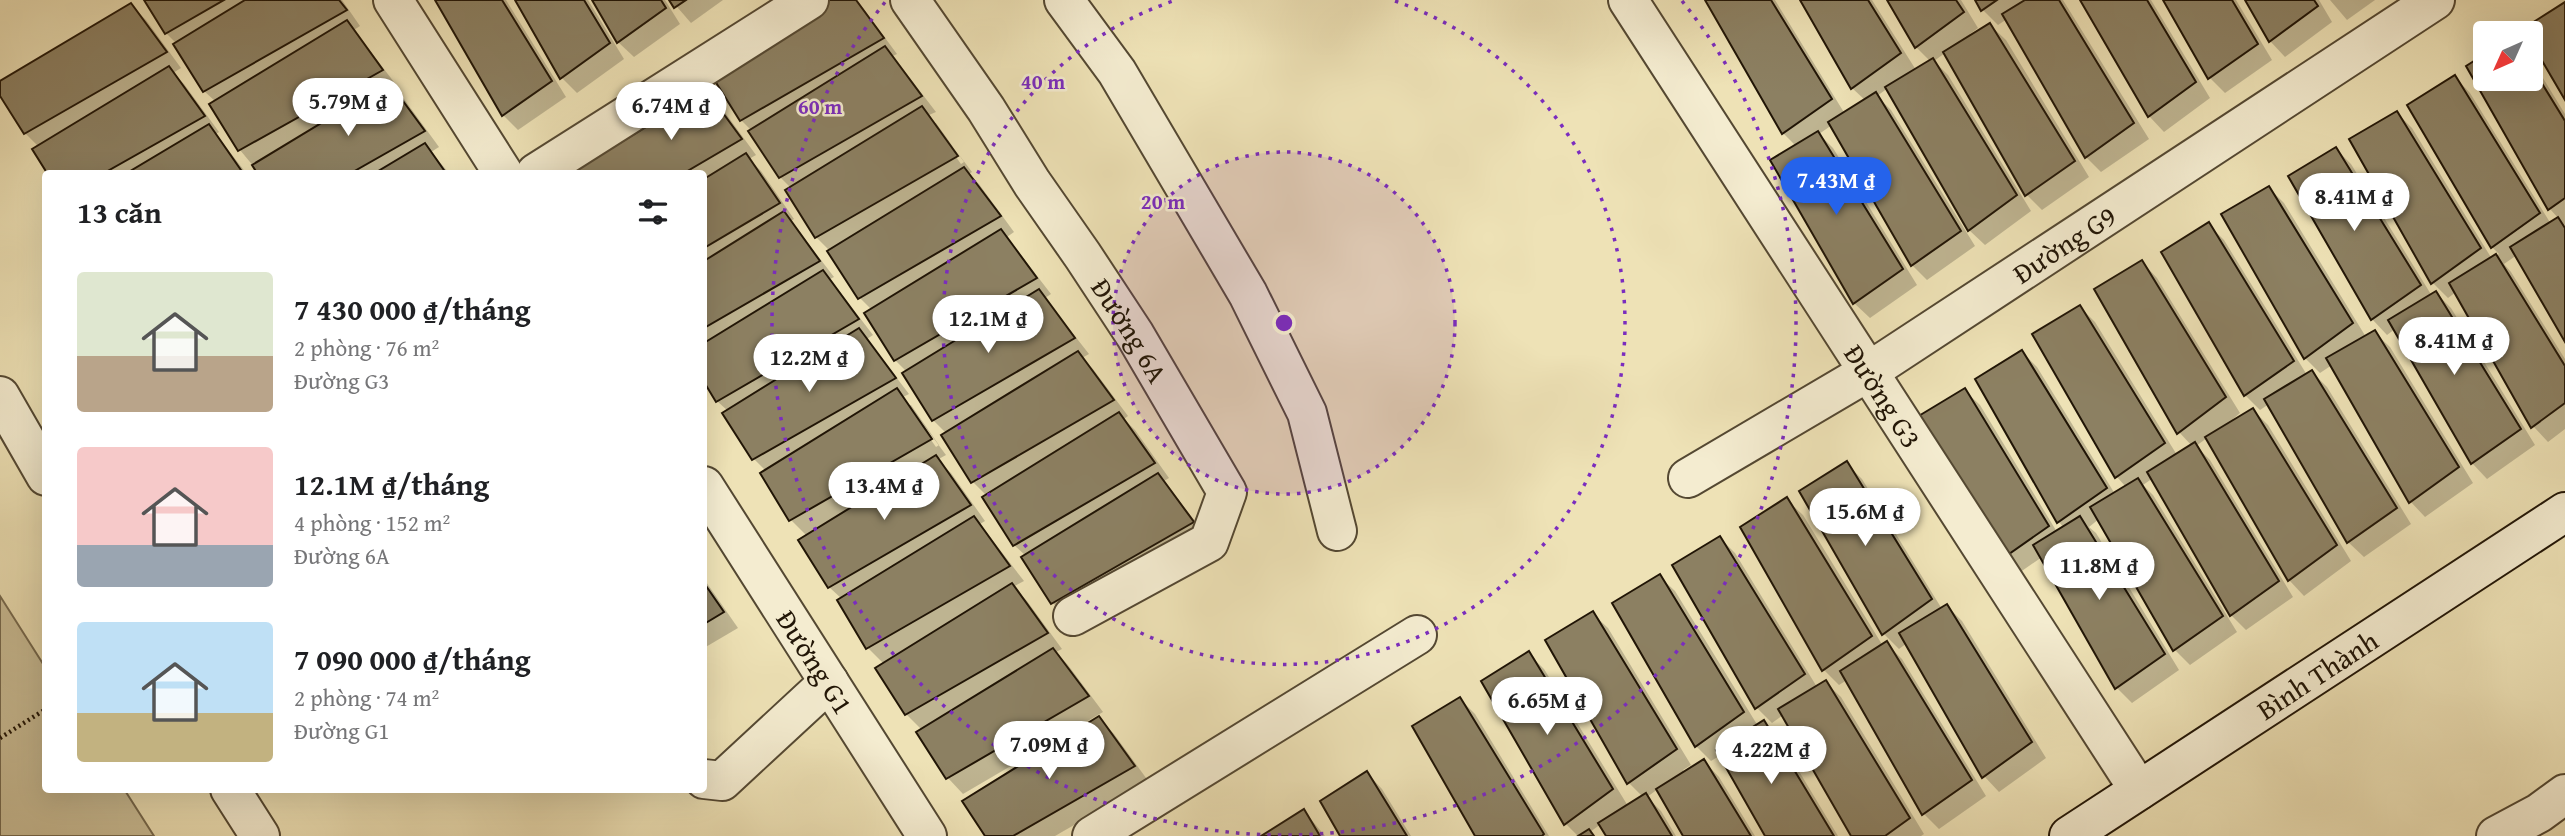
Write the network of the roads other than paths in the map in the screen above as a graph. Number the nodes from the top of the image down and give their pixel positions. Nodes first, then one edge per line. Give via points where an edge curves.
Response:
1 (393, 0) edge
2 (809, 0) edge
3 (910, 0) edge
4 (1064, 0) edge
5 (2435, 0) edge
6 (1630, 1) edge
7 (501, 170) edge
8 (542, 170) edge
9 (1868, 372) junction
10 (0, 396) edge
11 (42, 469) edge
12 (1688, 478) dead end
13 (707, 491) edge
14 (2565, 512) edge
15 (1337, 531) dead end
16 (1073, 616) dead end
17 (1417, 635) dead end
18 (829, 682) junction
19 (707, 779) edge
20 (2139, 790) junction
21 (233, 793) edge
22 (2565, 794) edge
23 (260, 836) edge
24 (927, 836) edge
25 (1092, 836) edge
26 (2069, 836) edge
27 (2496, 836) edge

1 - 7 street
2 - 8 street
3 - 16 street, Đường 6A via 1105,290 1227,492 1209,542
4 - 15 street via 1117,72 1248,294 1307,413
5 - 9 street, Đường G9
6 - 9 street, Đường G3
9 - 12 street, Đường G9
9 - 20 street, Đường G3
10 - 11 street
13 - 18 street, Đường G1
14 - 20 street, Bình Thành
17 - 25 street
18 - 19 street via 722,781
18 - 24 street, Đường G1
20 - 26 street, Bình Thành
21 - 23 street
22 - 27 street

